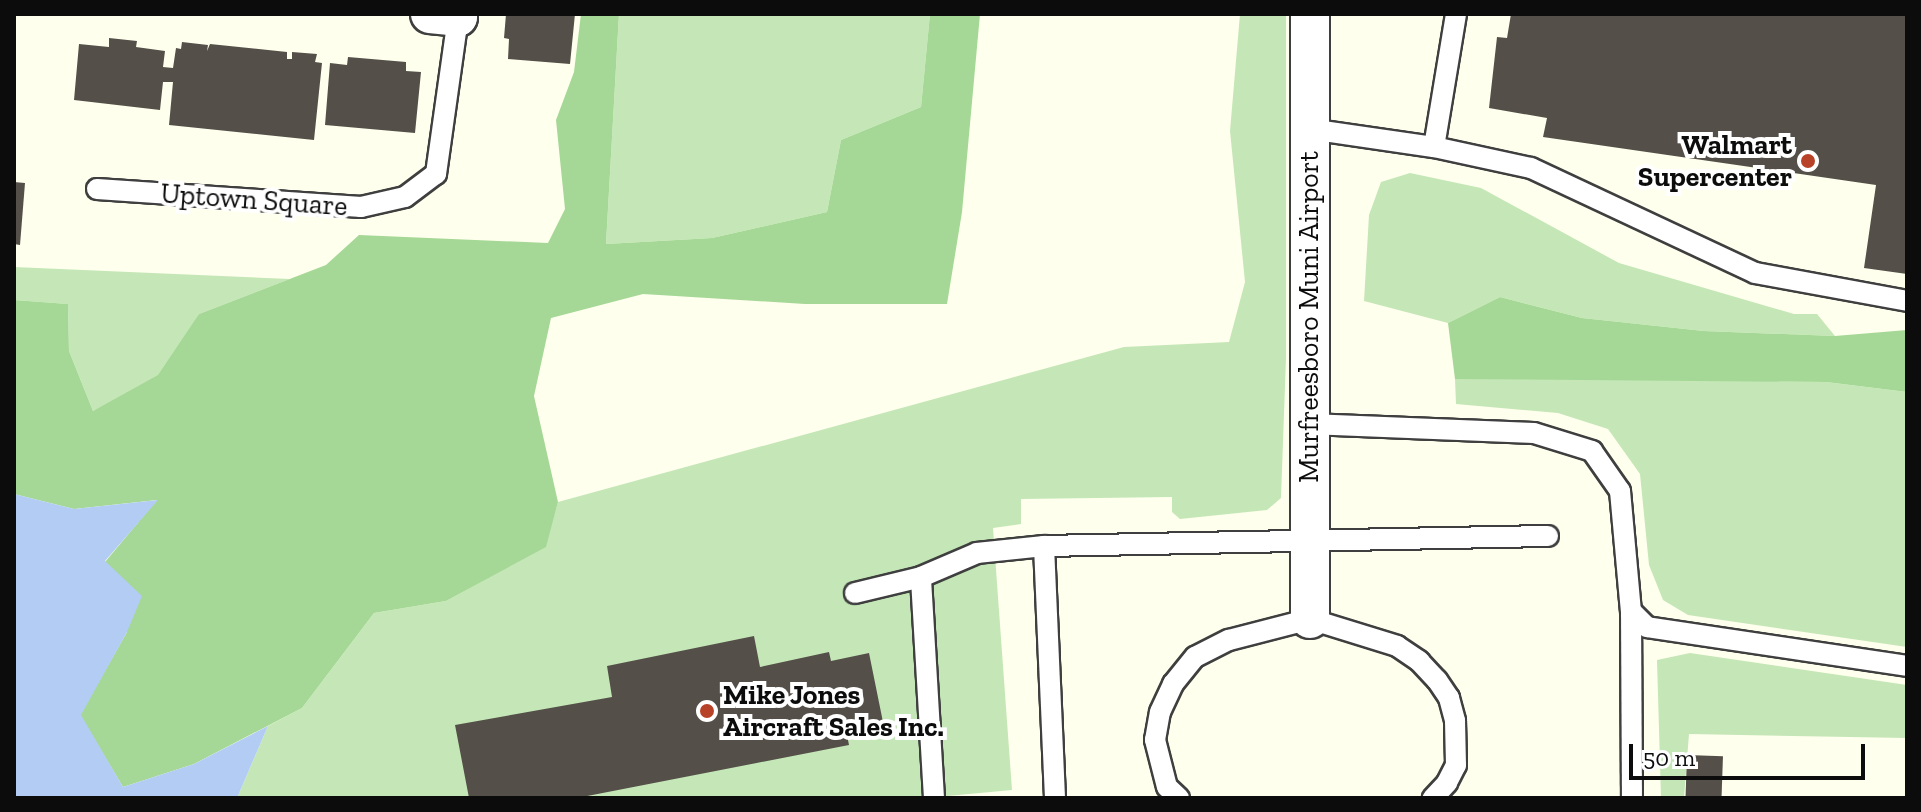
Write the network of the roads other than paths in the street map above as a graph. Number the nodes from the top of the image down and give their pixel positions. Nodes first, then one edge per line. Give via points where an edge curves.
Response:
1 (1310, 14) edge
2 (1456, 14) edge
3 (449, 15) edge
4 (1310, 129) junction
5 (1434, 147) junction
6 (97, 189) dead end
7 (1907, 301) edge
8 (1309, 424) junction
9 (1548, 536) dead end
10 (1308, 538) junction
11 (1044, 546) junction
12 (921, 577) junction
13 (855, 593) dead end
14 (1631, 611) junction
15 (1310, 619) junction
16 (1907, 666) edge
17 (1168, 794) edge
18 (934, 798) edge
19 (1055, 798) edge
20 (1433, 798) edge
21 (1632, 798) edge

1 - 4 street, Murfreesboro Muni Airport
2 - 5 lane
3 - 6 lane, Uptown Square via 436,174 405,197 361,207
4 - 5 lane
4 - 8 street, Murfreesboro Muni Airport
5 - 7 lane via 1531,168 1755,273
8 - 10 street, Murfreesboro Muni Airport
8 - 14 lane via 1534,433 1592,451 1620,491
9 - 10 lane
10 - 11 lane
10 - 15 street, Murfreesboro Muni Airport
11 - 12 lane via 977,553
11 - 19 lane
12 - 13 lane
12 - 18 lane
14 - 16 lane via 1647,627
14 - 21 lane
15 - 17 lane via 1229,640 1195,657 1173,684 1155,740
15 - 20 lane via 1397,646 1437,680 1455,721 1456,765

